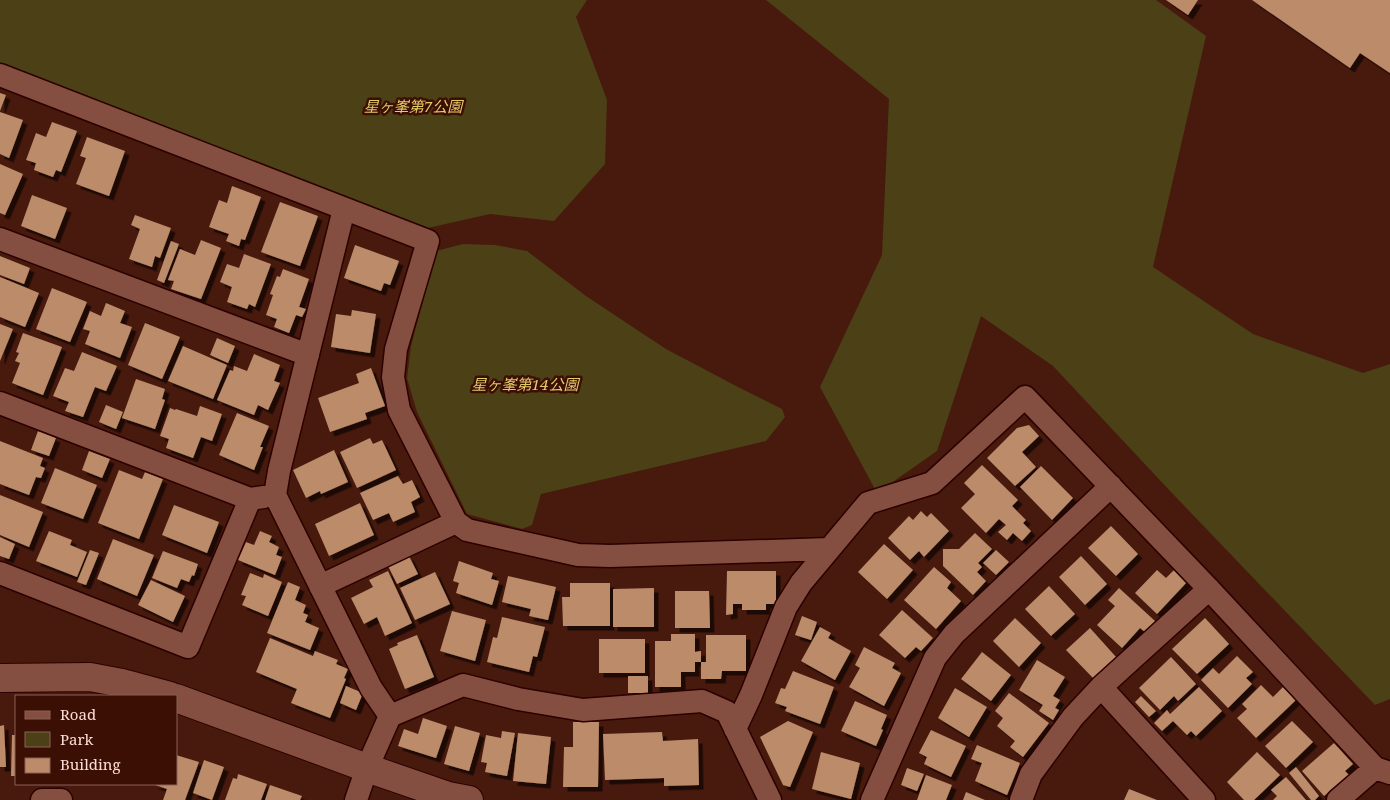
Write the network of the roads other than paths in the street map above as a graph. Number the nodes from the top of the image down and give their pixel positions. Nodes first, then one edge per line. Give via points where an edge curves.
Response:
1 (0, 76) edge
2 (344, 208) junction
3 (0, 239) edge
4 (308, 355) junction
5 (0, 402) edge
6 (1111, 486) junction
7 (275, 496) junction
8 (250, 499) junction
9 (456, 522) junction
10 (829, 549) junction
11 (0, 574) edge
12 (320, 586) junction
13 (1209, 588) junction
14 (0, 678) edge
15 (1101, 687) junction
16 (166, 695) edge
17 (178, 699) edge
18 (390, 716) junction
19 (735, 729) junction
20 (367, 768) junction
21 (1383, 771) edge
22 (42, 800) edge
23 (60, 800) edge
24 (356, 800) edge
25 (469, 800) edge
26 (770, 800) edge
27 (872, 800) edge
28 (1020, 800) edge
29 (1204, 800) edge
30 (1338, 800) edge

1 - 2 street
2 - 4 street
2 - 9 street via 428,241 396,349 393,377 399,410
3 - 4 street
4 - 7 street
5 - 8 street
6 - 10 street via 1026,397 932,483 868,503
6 - 13 street
6 - 27 street via 954,634 935,658
7 - 8 street
7 - 12 street
8 - 11 street via 188,647
9 - 10 street via 467,530 578,556
9 - 12 street
10 - 19 street via 786,607
12 - 18 street via 371,688
13 - 15 street
13 - 21 street
14 - 16 street via 90,677
15 - 28 street via 1031,774
15 - 29 street
17 - 20 street
18 - 19 street via 462,684 518,699 583,710 702,701 727,712
18 - 20 street
19 - 26 street
20 - 24 street
20 - 25 street
21 - 30 street
22 - 23 street

